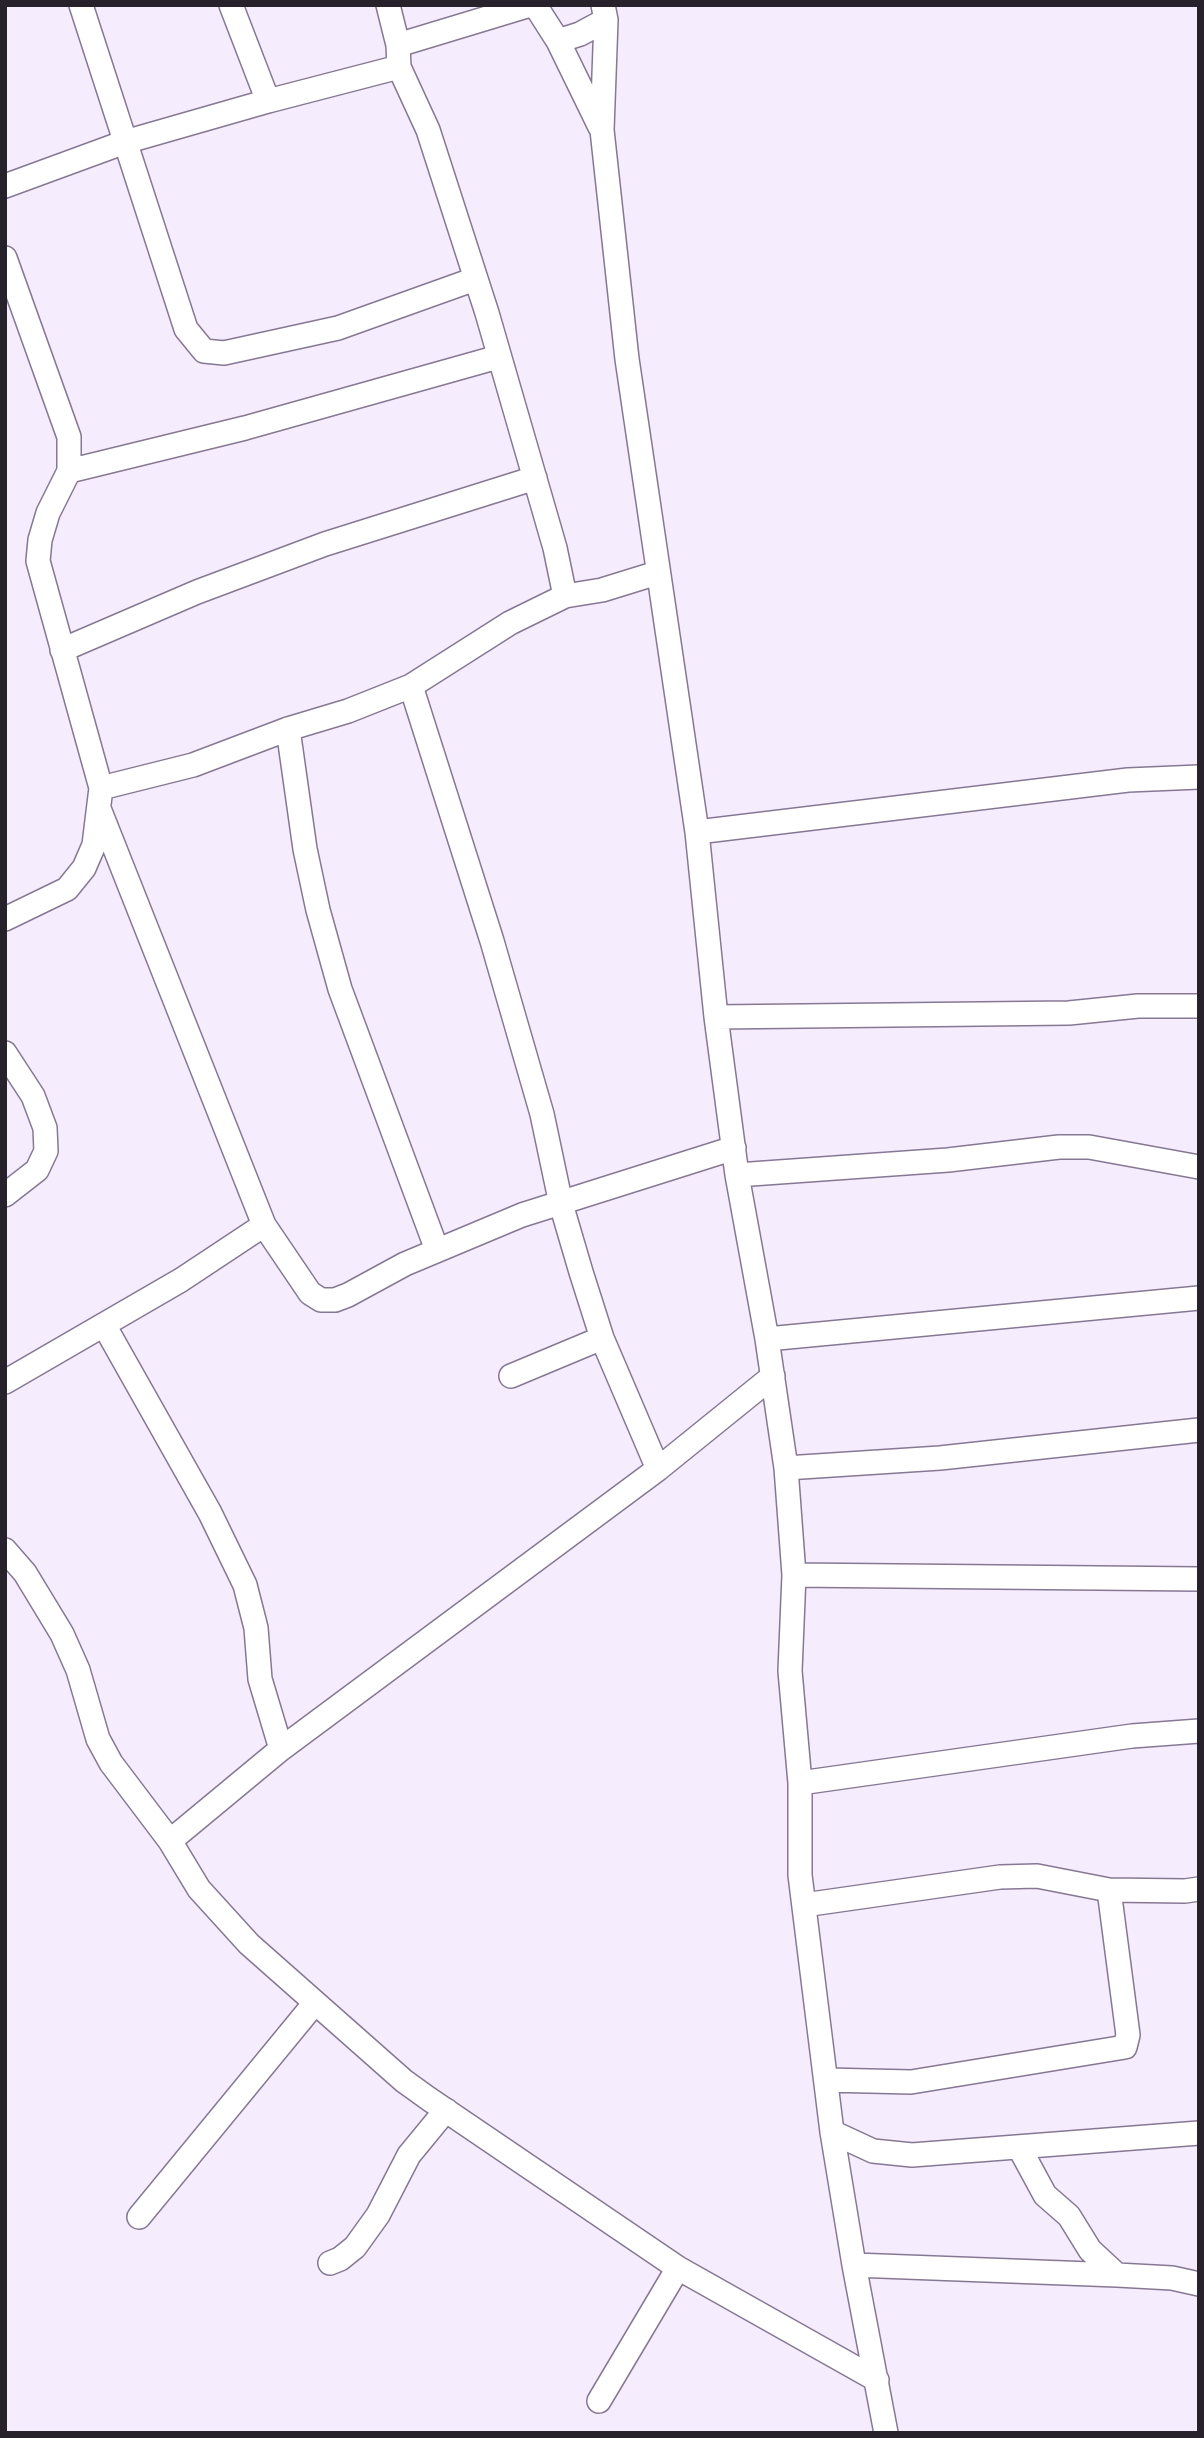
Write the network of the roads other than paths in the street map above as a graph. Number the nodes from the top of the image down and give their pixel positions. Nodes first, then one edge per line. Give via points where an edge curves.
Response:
1 (81, 5) edge
2 (231, 5) edge
3 (388, 5) edge
4 (532, 5) edge
5 (604, 12) edge
6 (558, 41) junction
7 (399, 56) junction
8 (268, 101) junction
9 (602, 130) junction
10 (125, 142) junction
11 (5, 186) edge
12 (5, 258) edge
13 (475, 279) junction
14 (498, 357) junction
15 (69, 471) junction
16 (535, 478) junction
17 (657, 573) junction
18 (565, 596) junction
19 (62, 650) junction
20 (411, 686) junction
21 (288, 729) junction
22 (1199, 776) edge
23 (100, 799) junction
24 (697, 832) junction
25 (5, 919) edge
26 (1199, 1006) edge
27 (716, 1017) junction
28 (5, 1053) edge
29 (734, 1148) junction
30 (1199, 1167) edge
31 (737, 1175) junction
32 (5, 1195) edge
33 (561, 1204) junction
34 (264, 1225) junction
35 (437, 1250) junction
36 (1199, 1298) edge
37 (104, 1325) junction
38 (602, 1338) junction
39 (767, 1339) junction
40 (510, 1376) dead end
41 (773, 1376) junction
42 (5, 1382) edge
43 (1199, 1430) edge
44 (786, 1468) junction
45 (658, 1469) junction
46 (5, 1550) edge
47 (794, 1575) junction
48 (1199, 1579) edge
49 (1199, 1731) edge
50 (281, 1749) junction
51 (800, 1783) junction
52 (170, 1841) junction
53 (1199, 1889) edge
54 (1109, 1890) junction
55 (804, 1905) junction
56 (314, 2004) junction
57 (827, 2080) junction
58 (446, 2110) junction
59 (832, 2132) junction
60 (1199, 2133) edge
61 (1019, 2147) junction
62 (139, 2217) dead end
63 (330, 2263) dead end
64 (854, 2265) junction
65 (678, 2269) junction
66 (1117, 2275) junction
67 (1199, 2284) edge
68 (877, 2380) junction
69 (599, 2401) dead end
70 (886, 2433) edge

1 - 10 street
2 - 8 street
3 - 7 street
4 - 6 street
4 - 7 street
5 - 6 street via 580,34
5 - 9 street
6 - 9 street
7 - 8 street
7 - 13 street via 428,130
8 - 10 street
9 - 17 street
10 - 11 street
10 - 13 street via 186,329 204,351 224,353 338,328
12 - 15 street via 69,437
13 - 14 street
14 - 15 street via 245,428
14 - 16 street
15 - 19 street via 48,513 38,561
16 - 18 street
16 - 19 street via 326,544 197,592
17 - 18 street
17 - 24 street
18 - 20 street via 510,623
19 - 23 street
20 - 21 street
20 - 33 street via 492,941 542,1114
21 - 23 street
21 - 35 street via 305,849 329,950
22 - 24 street via 1128,780
23 - 25 street via 94,845 84,868 67,889
23 - 34 street
24 - 27 street
26 - 27 street via 1069,1013
27 - 29 street
28 - 32 street via 33,1096 46,1128 46,1151 37,1170
29 - 31 street
29 - 33 street
30 - 31 street via 1089,1147 1059,1147
31 - 39 street
33 - 35 street
33 - 38 street
34 - 35 street via 310,1293 321,1300 348,1295
34 - 37 street
36 - 39 street
37 - 42 street
37 - 50 street via 210,1513 245,1585 256,1628 260,1679
38 - 40 street
38 - 45 street
39 - 41 street
41 - 44 street
41 - 45 street
43 - 44 street via 940,1458
44 - 47 street
45 - 50 street
46 - 52 street via 62,1634 98,1739 111,1763
47 - 48 street
47 - 51 street via 790,1671
49 - 51 street via 1132,1736
50 - 52 street
51 - 55 street
52 - 56 street via 208,1898 249,1944
53 - 54 street
54 - 55 street via 1037,1876 1000,1877
54 - 57 street via 1128,2035 1125,2047 911,2081
55 - 57 street
56 - 58 street via 404,2081
56 - 62 street
57 - 59 street
58 - 63 street via 409,2155 378,2215 355,2247
58 - 65 street
59 - 61 street via 856,2145 892,2154
59 - 64 street
60 - 61 street
61 - 66 street via 1045,2195 1069,2216 1090,2250
64 - 66 street
64 - 68 street
65 - 68 street
65 - 69 street
66 - 67 street
68 - 70 street

